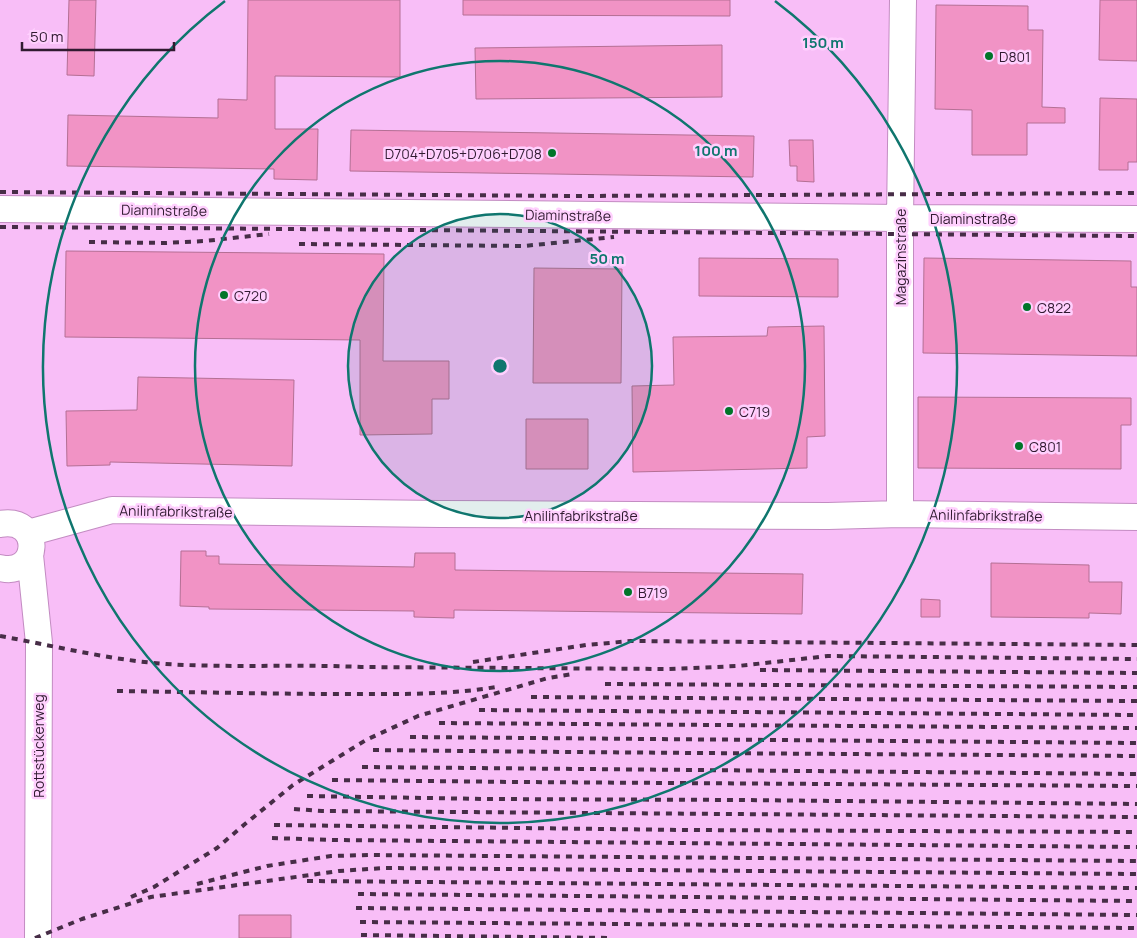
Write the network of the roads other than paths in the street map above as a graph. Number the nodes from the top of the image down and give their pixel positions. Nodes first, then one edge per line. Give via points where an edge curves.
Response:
1 (904, 0) edge
2 (0, 209) edge
3 (900, 218) junction
4 (1137, 219) edge
5 (900, 514) junction
6 (1137, 517) edge
7 (0, 524) edge
8 (29, 544) junction
9 (0, 568) edge
10 (38, 938) edge

1 - 3 street, Magazinstraße
2 - 3 street, Diaminstraße
3 - 4 street, Diaminstraße
3 - 5 street, Magazinstraße
5 - 6 street, Anilinfabrikstraße
5 - 8 street, Anilinfabrikstraße via 112,510
7 - 8 street via 20,525
8 - 9 street via 25,563 7,570
8 - 10 street, Rottstückerweg via 38,643

